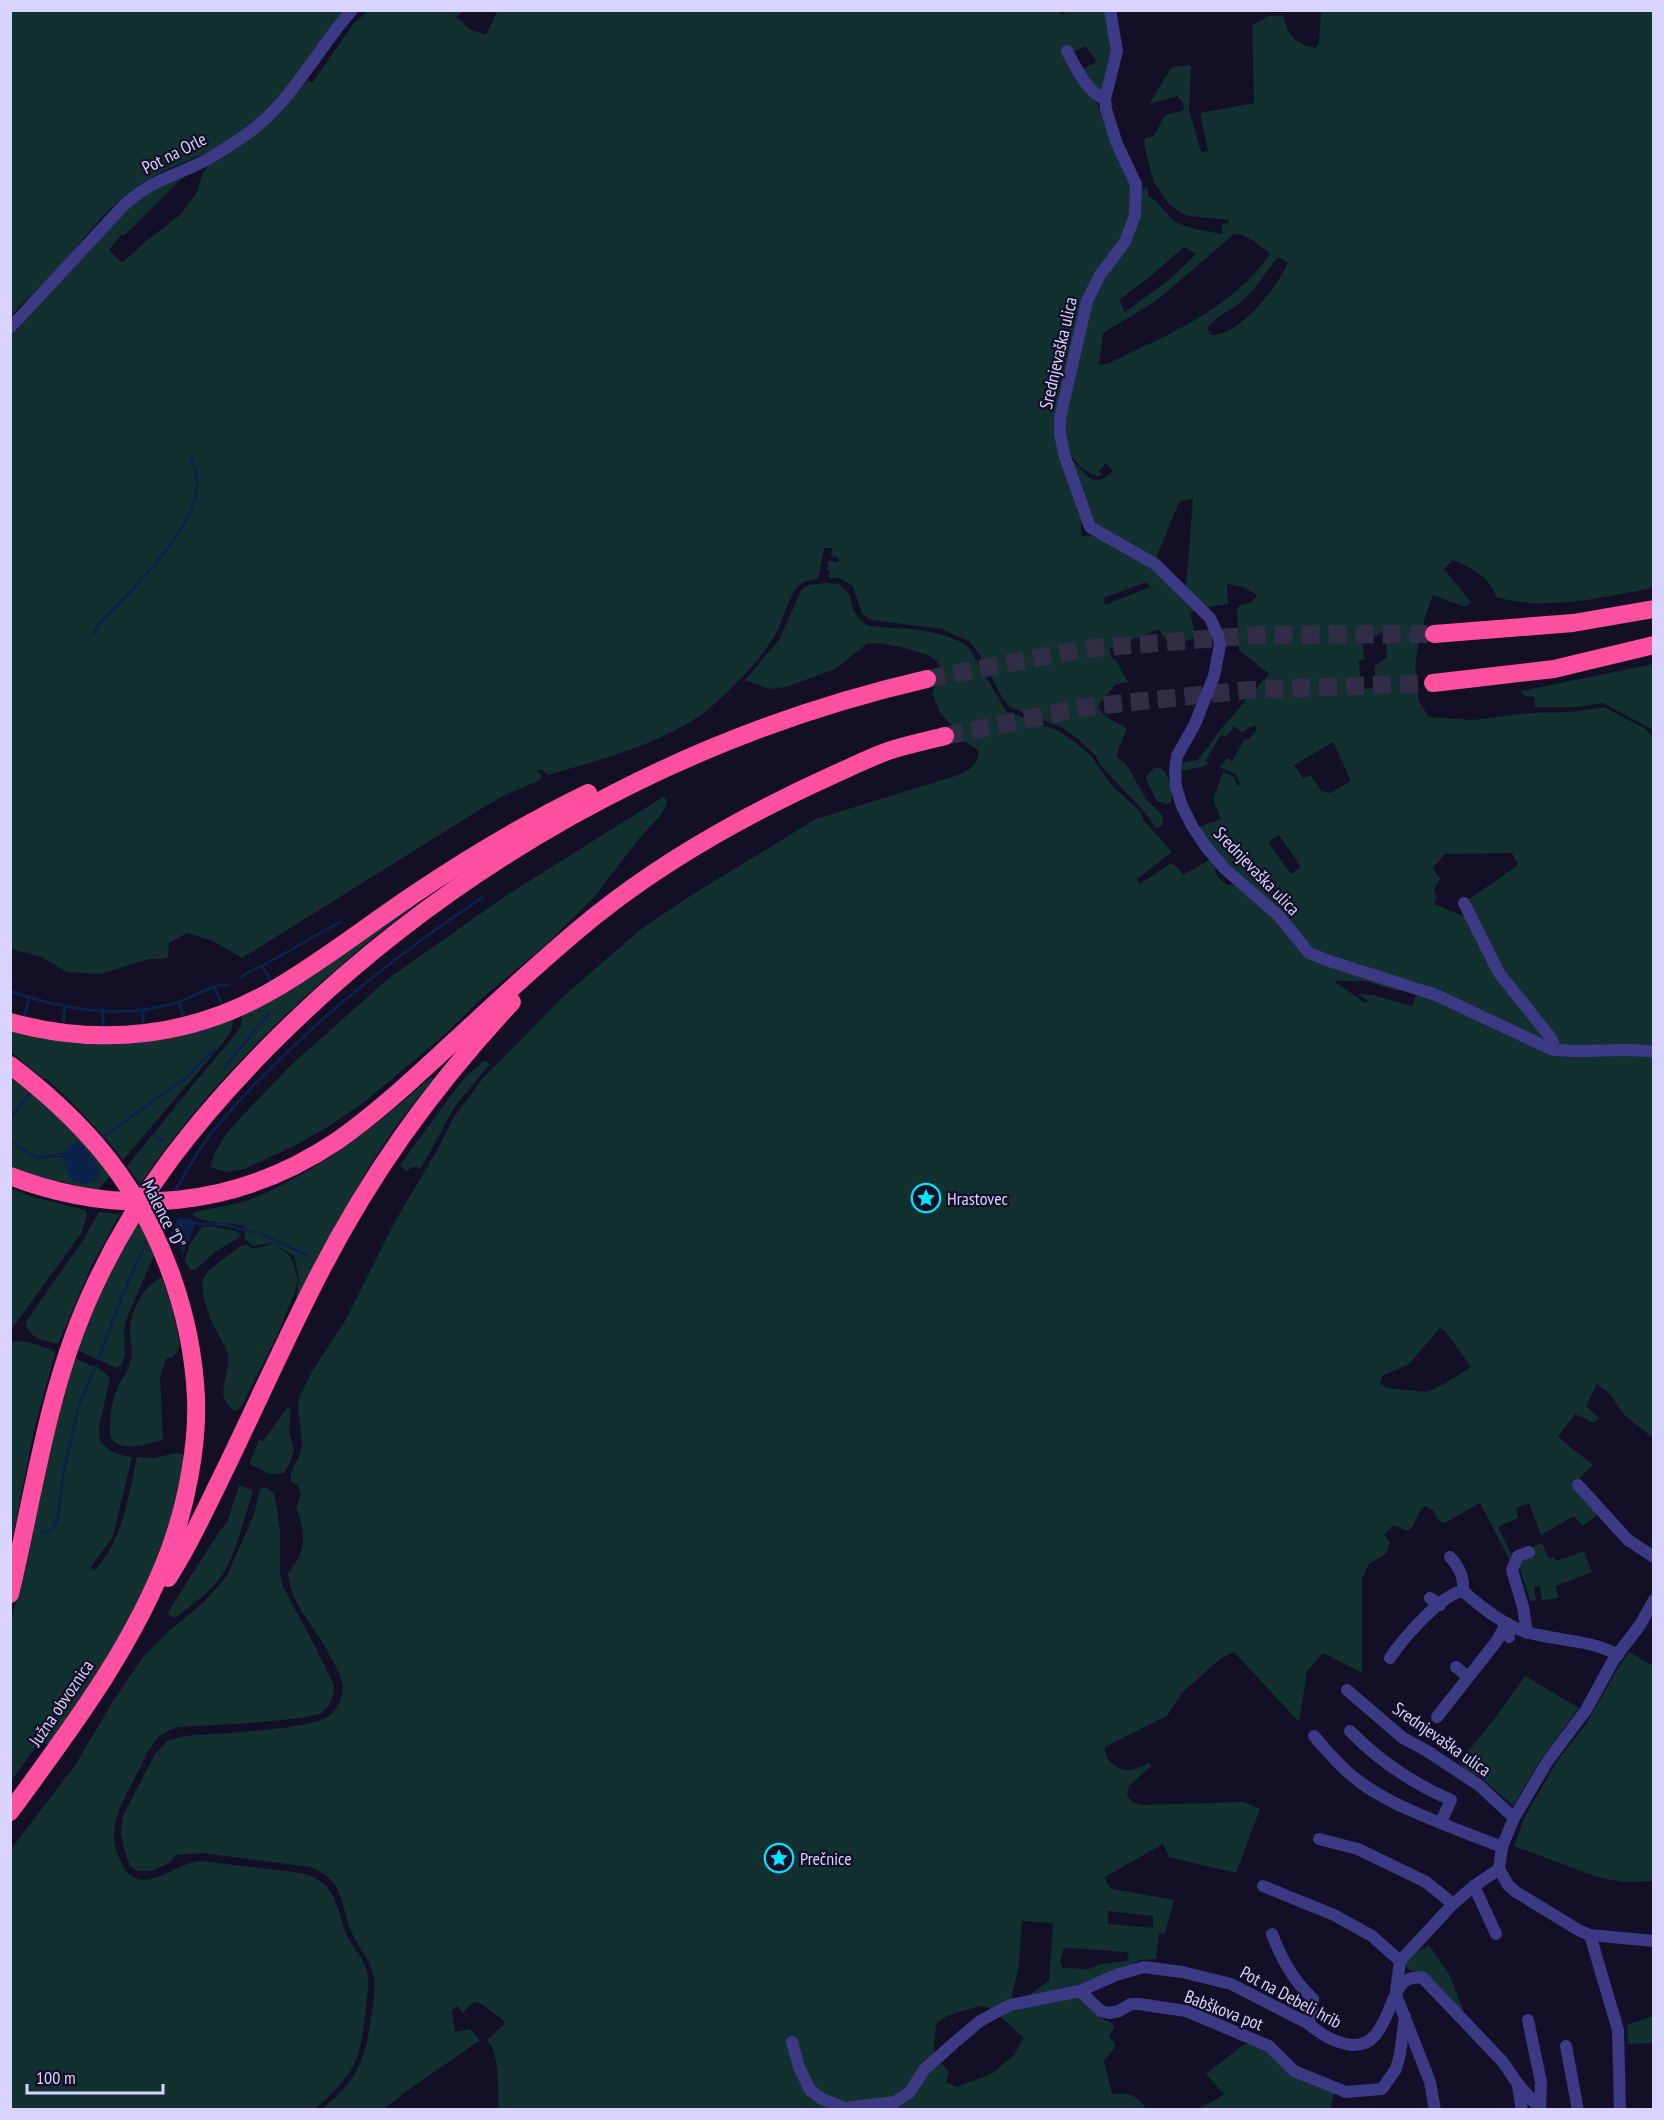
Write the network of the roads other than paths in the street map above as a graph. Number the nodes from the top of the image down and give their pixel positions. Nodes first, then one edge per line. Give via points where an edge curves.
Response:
1 (352, 10) edge
2 (1110, 10) edge
3 (1067, 51) dead end
4 (1105, 99) junction
5 (10, 328) edge
6 (1653, 609) edge
7 (1434, 634) tunnel mouth
8 (1653, 645) edge
9 (927, 679) tunnel mouth
10 (1433, 683) tunnel mouth
11 (945, 736) tunnel mouth
12 (666, 767) junction
13 (1464, 903) dead end
14 (596, 915) junction
15 (10, 1022) edge
16 (1556, 1050) junction
17 (1653, 1052) edge
18 (10, 1065) edge
19 (10, 1176) edge
20 (1578, 1485) dead end
21 (1529, 1552) dead end
22 (1450, 1557) dead end
23 (1653, 1557) edge
24 (1463, 1591) junction
25 (10, 1594) edge
26 (1653, 1600) edge
27 (141, 1613) junction
28 (1409, 1616) dead end
29 (1422, 1620) junction
30 (1507, 1623) junction
31 (1527, 1633) junction
32 (1509, 1636) dead end
33 (1618, 1655) junction
34 (1390, 1658) dead end
35 (1456, 1667) dead end
36 (1468, 1677) junction
37 (1347, 1690) dead end
38 (1437, 1717) dead end
39 (1350, 1731) dead end
40 (1314, 1736) dead end
41 (10, 1812) edge
42 (1514, 1818) junction
43 (1441, 1822) junction
44 (1319, 1839) dead end
45 (1502, 1846) junction
46 (1499, 1869) junction
47 (1263, 1886) dead end
48 (1474, 1886) junction
49 (1453, 1904) junction
50 (1272, 1934) dead end
51 (1496, 1934) dead end
52 (1590, 1935) junction
53 (1652, 1944) edge
54 (1400, 1961) junction
55 (1080, 1991) junction
56 (1396, 1995) junction
57 (1405, 2018) junction
58 (1528, 2020) dead end
59 (1309, 2024) junction
60 (792, 2042) dead end
61 (1566, 2046) dead end
62 (1518, 2084) junction
63 (1435, 2109) edge
64 (1522, 2109) edge
65 (1540, 2109) edge
66 (1578, 2109) edge
67 (1620, 2109) edge

1 - 5 street, Pot na Orle via 298,83 267,116 245,135 198,164 141,190
2 - 4 street, Srednjevaška ulica via 1117,51
3 - 4 street via 1084,81
4 - 16 street, Srednjevaška ulica via 1109,123 1136,184 1135,215 1125,242 1100,275 1087,301 1060,418 1060,434 1090,527 1155,564 1210,618 1218,636 1214,676 1174,770 1182,806 1192,826 1225,868 1279,916 1309,952 1436,995
6 - 7 highway via 1573,623
8 - 10 highway via 1554,669
9 - 12 highway via 810,710
11 - 14 highway via 888,751 788,795 679,857
12 - 15 highway via 616,780 525,825 455,867 293,978 226,1013 164,1030 106,1036 57,1033
12 - 25 highway via 579,811 427,909 358,963 285,1029 186,1138 126,1225 103,1267 67,1352 41,1449
13 - 16 street via 1499,973 1551,1038
14 - 19 highway via 355,1128 314,1155 270,1176 236,1189 189,1199 141,1203 90,1198
14 - 27 highway via 581,936 530,983 471,1048 418,1112 385,1160 317,1277 176,1566
16 - 17 street, Srednjevaška ulica
18 - 27 highway, Malence "D" via 44,1092 100,1150 142,1210 162,1254 184,1323 195,1383 195,1431 184,1501 170,1548
20 - 23 street via 1628,1540
21 - 31 street via 1518,1556 1512,1570
22 - 24 street via 1461,1571
24 - 29 street via 1435,1601
24 - 30 street
26 - 33 street
27 - 41 highway, Južna obvoznica via 91,1698
28 - 29 street
29 - 34 street
30 - 31 street
30 - 32 street
30 - 36 street, Srednjevaška ulica
31 - 33 street via 1605,1648
33 - 42 street
35 - 36 street
36 - 38 street, Srednjevaška ulica
37 - 42 street, Srednjevaška ulica via 1402,1738 1480,1786
39 - 43 street via 1388,1765 1451,1800
40 - 43 street via 1366,1787
42 - 45 street
43 - 45 street
44 - 49 street via 1359,1849 1426,1882
45 - 46 street
46 - 48 street
46 - 52 street via 1516,1892
47 - 54 street via 1334,1915 1372,1936
48 - 49 street
48 - 51 street
49 - 54 street
50 - 59 street via 1298,1985 1313,1999
52 - 53 street
52 - 67 street via 1618,2030
54 - 56 street
55 - 57 street, Babškova pot via 1101,2011 1109,2013 1131,2004 1186,2012 1269,2046 1294,2071 1346,2092 1382,2089 1396,2069
55 - 59 street, Pot na Debeli hrib via 1144,1967 1182,1972 1231,1984
55 - 60 street, Pot na Debeli hrib via 1010,2005 980,2021 924,2070 910,2091 895,2102 844,2108 822,2099 810,2090
56 - 57 street, Babškova pot
56 - 59 street, Pot na Debeli hrib via 1372,2040 1364,2045 1340,2043
56 - 62 street via 1409,1978 1422,1977 1502,2061
57 - 63 street, Babškova pot via 1430,2082
58 - 65 street via 1541,2082
61 - 66 street
62 - 64 street
62 - 65 street

